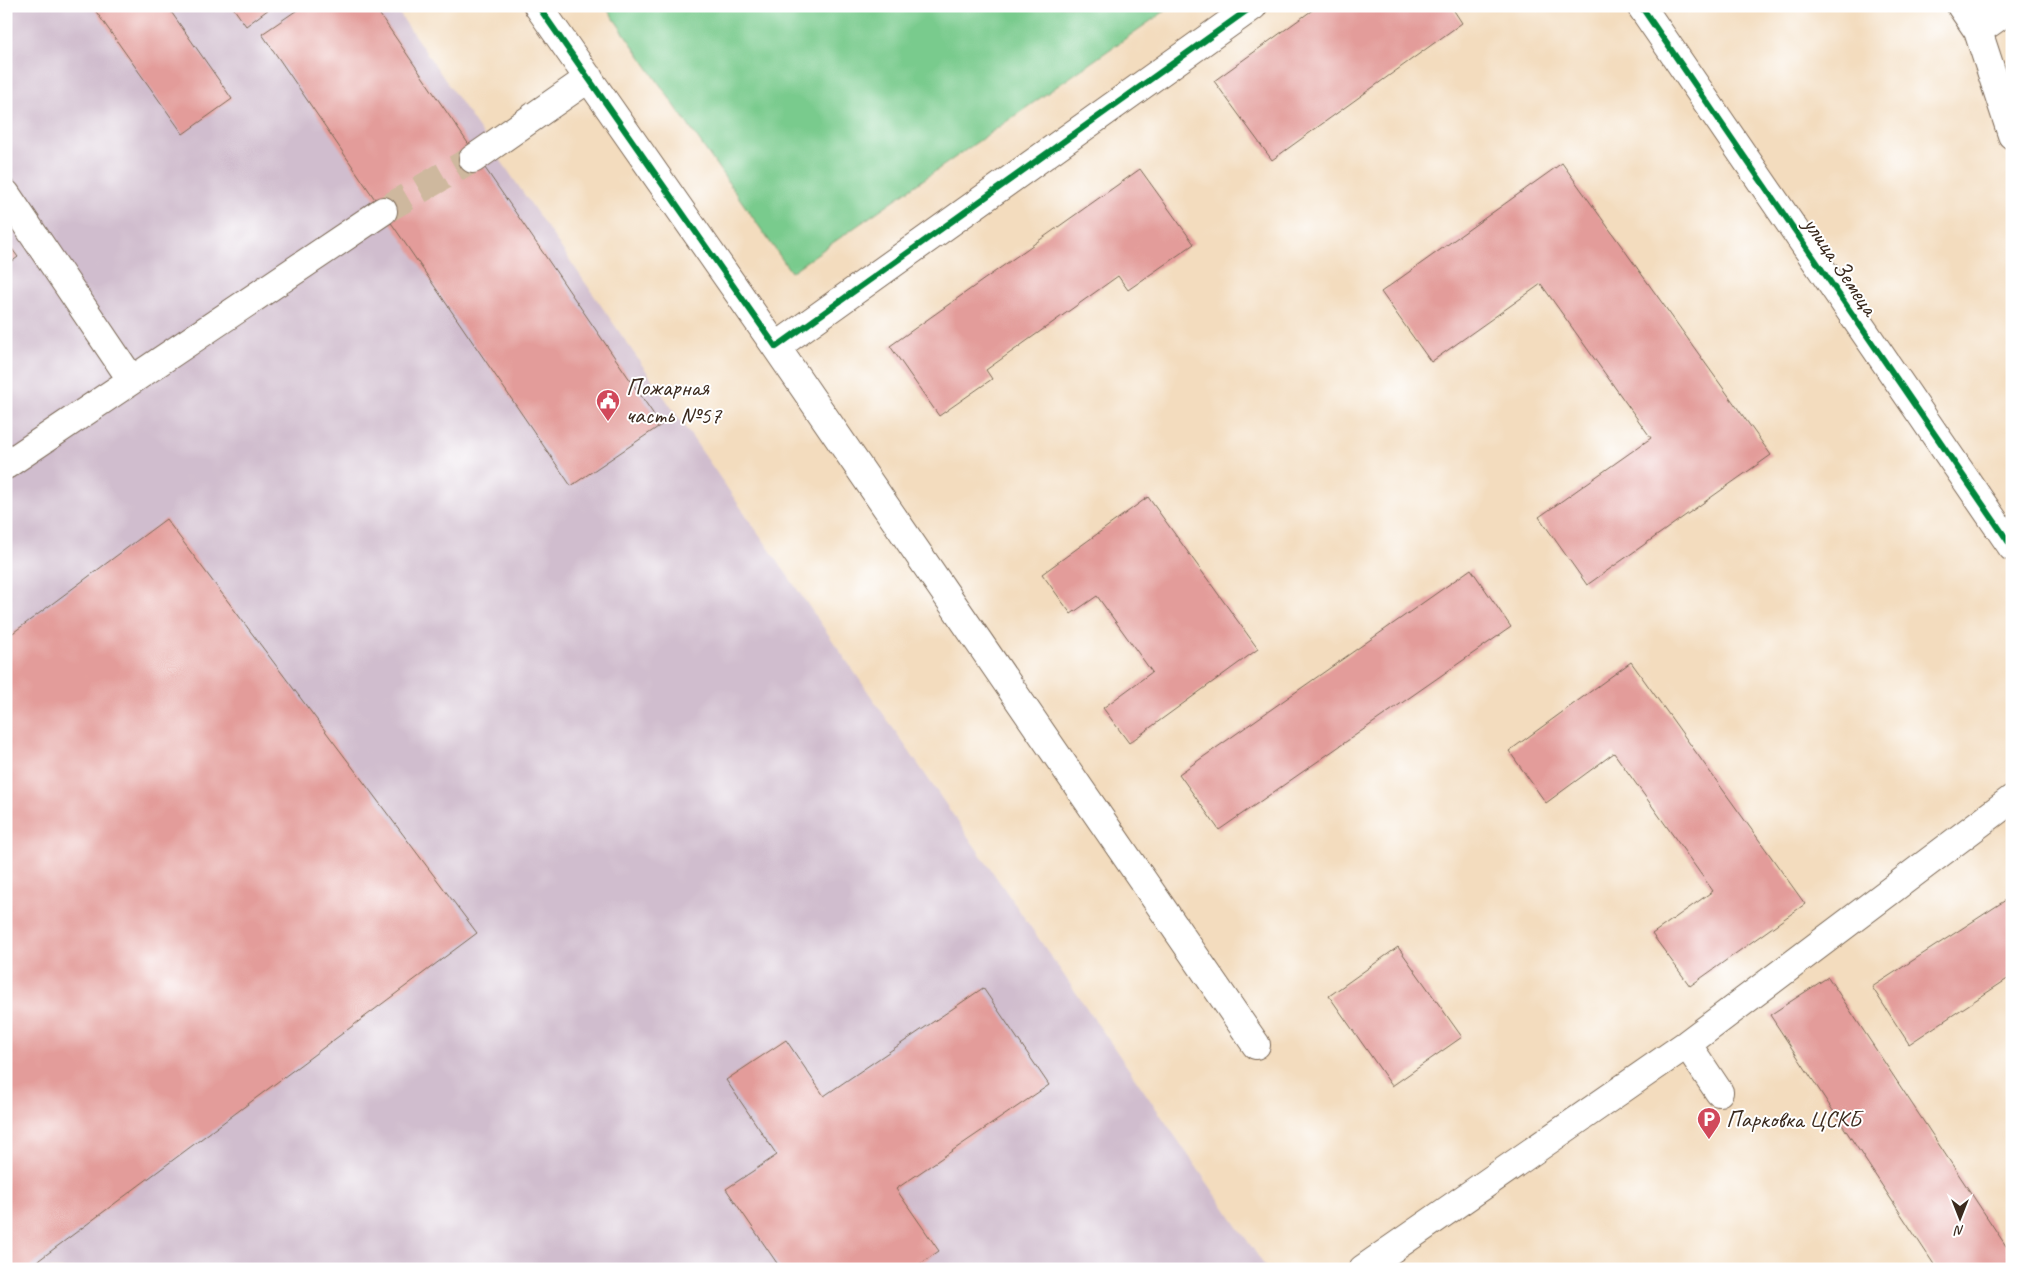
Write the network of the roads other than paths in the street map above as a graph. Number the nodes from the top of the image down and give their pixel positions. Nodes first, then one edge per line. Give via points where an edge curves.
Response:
1 (538, 6) edge
2 (1253, 6) edge
3 (1641, 6) edge
4 (1961, 6) edge
5 (2012, 7) edge
6 (1978, 31) junction
7 (589, 78) junction
8 (2012, 135) edge
9 (473, 159) tunnel mouth
10 (6, 194) edge
11 (383, 211) tunnel mouth
12 (774, 344) junction
13 (131, 379) junction
14 (6, 465) edge
15 (2012, 547) edge
16 (2012, 799) edge
17 (1687, 1044) junction
18 (1256, 1045) dead end
19 (1719, 1092) dead end
20 (1362, 1269) edge

1 - 7 street
2 - 12 street via 776,346
3 - 15 street, улица Земеца
4 - 6 street
5 - 6 street
6 - 8 street
7 - 9 street
7 - 12 street
10 - 13 street
11 - 13 street
12 - 18 street
13 - 14 street
16 - 17 street
17 - 19 street
17 - 20 street

